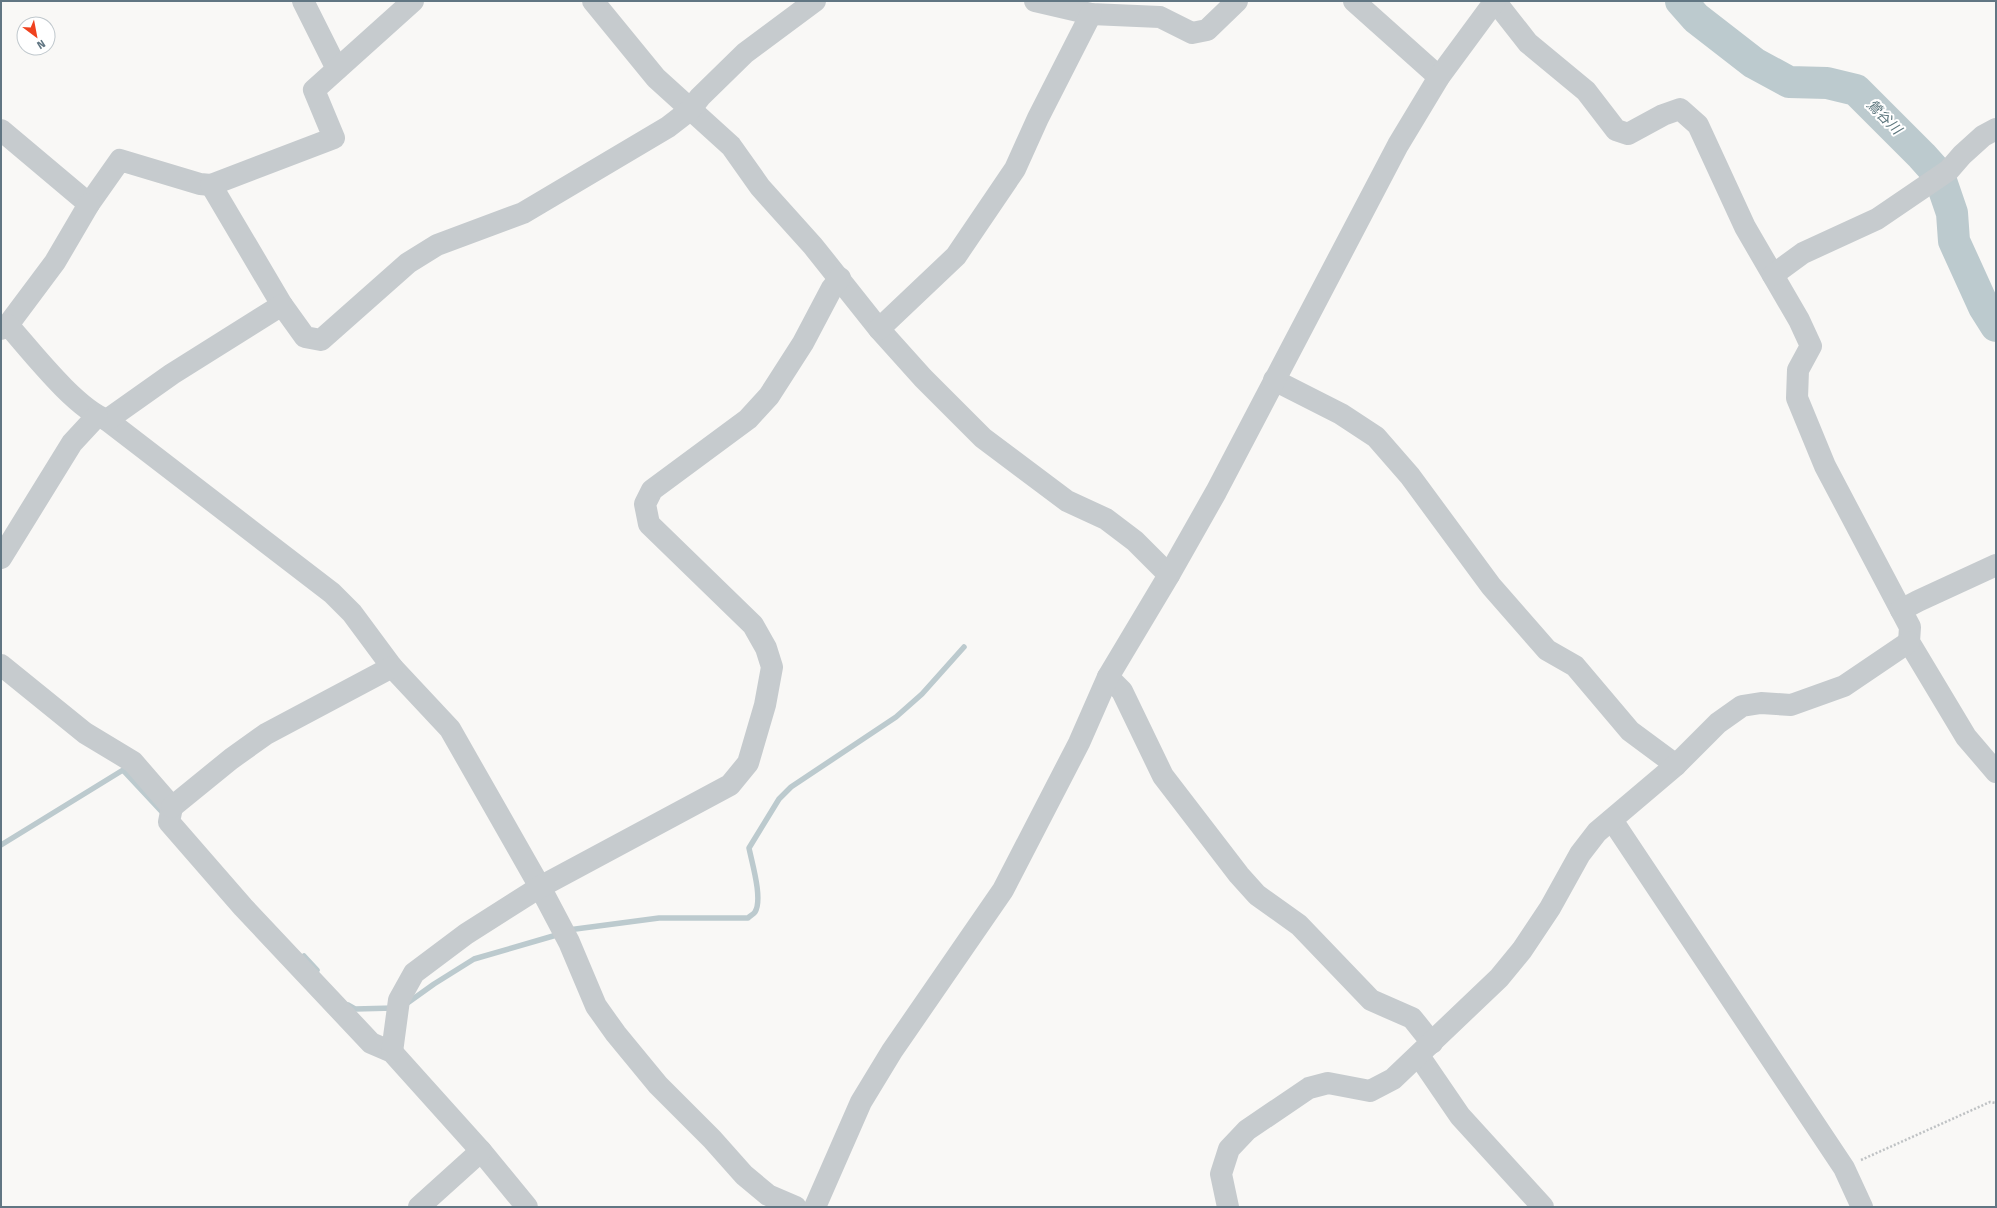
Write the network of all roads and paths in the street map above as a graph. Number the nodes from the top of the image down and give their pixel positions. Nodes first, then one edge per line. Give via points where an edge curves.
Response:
1 (303, 1) edge
2 (413, 1) edge
3 (593, 1) edge
4 (815, 1) edge
5 (1034, 1) edge
6 (1238, 1) edge
7 (1354, 1) edge
8 (1495, 1) edge
9 (1091, 14) junction
10 (337, 69) junction
11 (1439, 77) junction
12 (690, 110) junction
13 (1996, 129) edge
14 (1, 130) edge
15 (211, 185) junction
16 (88, 204) junction
17 (1773, 275) junction
18 (840, 278) junction
19 (282, 305) junction
20 (4, 327) edge
21 (878, 329) junction
22 (1274, 380) junction
23 (102, 418) junction
24 (1, 558) edge
25 (1996, 566) edge
26 (1170, 575) junction
27 (1902, 610) junction
28 (1909, 642) junction
29 (1, 665) edge
30 (392, 667) junction
31 (1108, 677) junction
32 (1676, 765) junction
33 (1996, 772) edge
34 (171, 814) junction
35 (1612, 820) junction
36 (540, 887) junction
37 (1426, 1049) junction
38 (392, 1052) junction
39 (1996, 1103) edge
40 (481, 1151) junction
41 (1844, 1168) junction
42 (419, 1207) edge
43 (527, 1207) edge
44 (796, 1207) edge
45 (815, 1207) edge
46 (1228, 1207) edge
47 (1543, 1207) edge
48 (1862, 1207) edge

1 - 10 street
2 - 10 street
3 - 12 street via 656,78
4 - 12 street via 745,53
5 - 9 street
6 - 9 street via 1207,30 1192,33 1160,17
7 - 11 street
8 - 11 street
8 - 17 street via 1528,43 1586,91 1616,130 1628,134 1680,109 1698,125 1745,227
9 - 21 street via 1014,169 994,200 956,256
10 - 15 street via 314,90 334,138
11 - 22 street via 1398,145
12 - 18 street via 731,146 760,187
12 - 19 street via 668,127 523,213 438,245 408,263 321,340 305,337
13 - 17 street via 1977,141 1949,170 1876,219 1803,253
14 - 16 street
15 - 16 street via 120,160
15 - 19 street
16 - 20 street via 55,262
17 - 27 street via 1811,346 1798,370 1797,398 1825,466
18 - 21 street
18 - 36 street via 769,396 748,419 652,490 645,504 650,524 753,625 766,648 772,667 765,704 748,763 730,785
19 - 23 street
20 - 23 street via 70,393
21 - 26 street via 983,438 1067,501 1106,520 1135,541
22 - 26 street
22 - 32 street via 1341,414 1376,437 1410,476 1491,586 1547,650 1575,666 1630,731
23 - 24 street via 72,443
23 - 30 street via 332,593 352,613
25 - 27 street via 1918,600
26 - 31 street
27 - 28 street via 1910,627
28 - 32 street via 1844,686 1791,705 1762,703 1742,706 1718,722
28 - 33 street via 1966,737
29 - 34 street via 85,733 133,762
30 - 34 street via 266,734 232,759
30 - 36 street via 450,729
31 - 37 street via 1122,691 1163,776 1244,880 1257,895 1299,925 1371,1000 1412,1018
31 - 45 street via 1079,743 1016,868 892,1051 865,1096
32 - 35 street
34 - 38 street via 243,907 371,1043
35 - 37 street via 1597,832 1580,854 1550,908 1522,950 1499,978
35 - 41 street
36 - 38 street via 466,934 414,973 398,1007
36 - 44 street via 564,933 596,1006 658,1085 712,1139 744,1176 768,1195
37 - 46 street via 1393,1079 1370,1091 1328,1083 1309,1088 1247,1130 1230,1149 1221,1174
37 - 47 street via 1460,1116
38 - 40 street
39 - 41 path via 1990,1102
40 - 42 street
40 - 43 street
41 - 48 street

